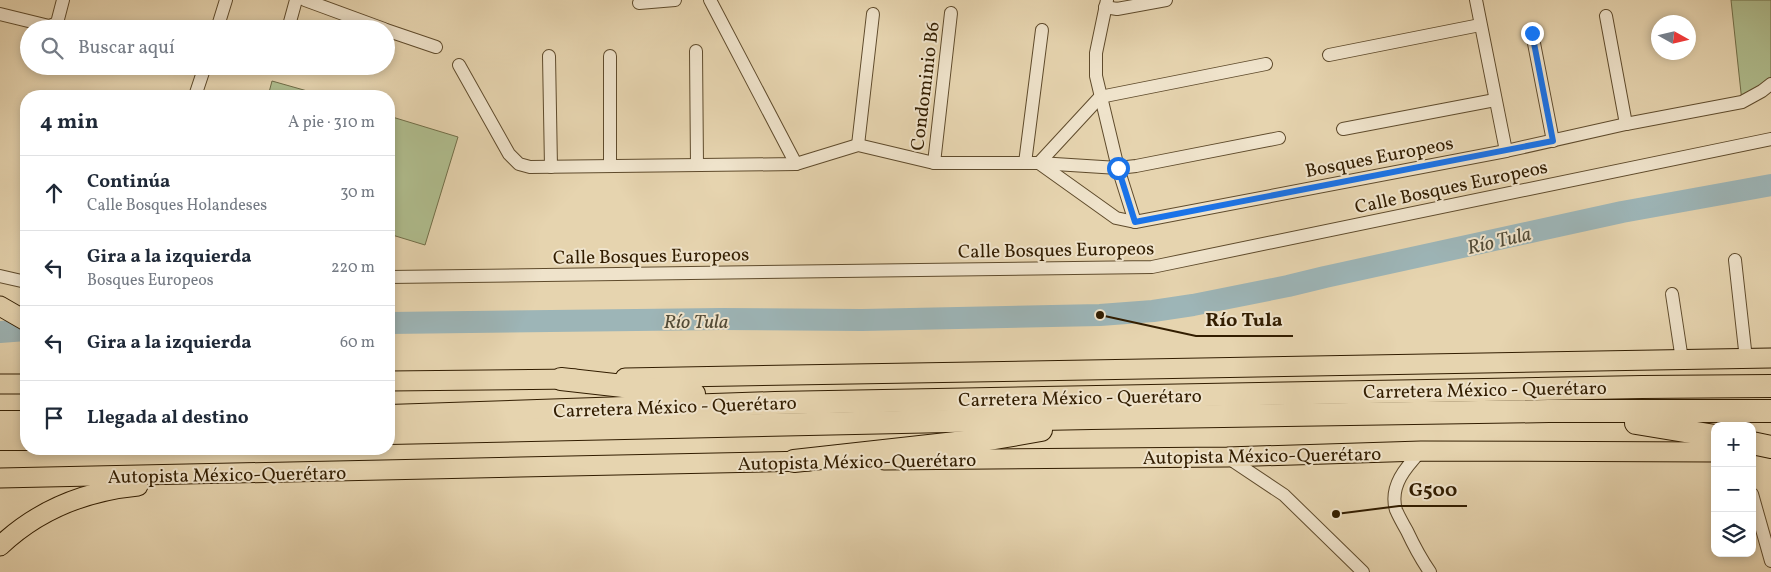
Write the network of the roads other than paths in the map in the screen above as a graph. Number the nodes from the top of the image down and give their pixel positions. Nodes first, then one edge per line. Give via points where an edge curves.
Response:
1 (63, 0) edge
2 (226, 0) edge
3 (296, 0) edge
4 (304, 0) edge
5 (675, 0) edge
6 (710, 0) edge
7 (1166, 0) edge
8 (1476, 0) edge
9 (639, 3) dead end
10 (1106, 3) edge
11 (951, 13) dead end
12 (0, 14) edge
13 (873, 14) dead end
14 (1606, 16) dead end
15 (24, 20) edge
16 (58, 20) edge
17 (220, 20) edge
18 (290, 20) edge
19 (360, 20) edge
20 (1480, 26) junction
21 (1042, 30) dead end
22 (395, 33) edge
23 (1532, 33) dead end
24 (436, 47) dead end
25 (696, 51) dead end
26 (1330, 55) dead end
27 (549, 56) dead end
28 (610, 56) dead end
29 (1266, 64) dead end
30 (459, 65) dead end
31 (201, 75) edge
32 (1771, 84) edge
33 (197, 90) edge
34 (1100, 97) junction
35 (1495, 100) junction
36 (1626, 124) junction
37 (1343, 129) dead end
38 (1279, 138) dead end
39 (1771, 138) edge
40 (1553, 141) junction
41 (858, 145) junction
42 (1506, 151) junction
43 (1024, 162) junction
44 (934, 163) junction
45 (1039, 163) junction
46 (796, 164) junction
47 (697, 165) junction
48 (610, 166) junction
49 (551, 167) junction
50 (1118, 168) junction
51 (1135, 222) junction
52 (1735, 260) dead end
53 (0, 276) edge
54 (395, 277) edge
55 (20, 281) edge
56 (1672, 294) dead end
57 (0, 306) edge
58 (20, 318) edge
59 (1771, 358) edge
60 (1746, 359) junction
61 (1682, 360) junction
62 (560, 379) junction
63 (395, 381) edge
64 (0, 384) edge
65 (20, 384) edge
66 (1771, 386) edge
67 (775, 403) junction
68 (1548, 410) junction
69 (1771, 411) edge
70 (395, 416) edge
71 (1092, 418) junction
72 (0, 422) edge
73 (20, 422) edge
74 (395, 433) edge
75 (1711, 435) edge
76 (20, 439) edge
77 (0, 440) edge
78 (1756, 444) edge
79 (1771, 447) edge
80 (1421, 451) junction
81 (1711, 452) edge
82 (1756, 452) edge
83 (1771, 452) edge
84 (1227, 457) junction
85 (794, 461) junction
86 (238, 474) junction
87 (0, 478) edge
88 (1756, 502) edge
89 (1765, 520) edge
90 (0, 546) edge
91 (1771, 560) edge
92 (1363, 572) edge
93 (1430, 572) edge

1 - 16 street
2 - 17 street
3 - 18 street
4 - 19 street
5 - 9 street
6 - 46 street
7 - 10 street via 1117,9
8 - 20 street
10 - 34 street via 1096,53
11 - 44 street, Condominio B6
12 - 15 street
13 - 41 street
14 - 36 street
20 - 26 street
20 - 35 street
21 - 43 street
22 - 24 street
23 - 40 street
25 - 47 street
27 - 49 street
28 - 48 street
29 - 34 street
30 - 49 street via 509,154 518,164
31 - 33 street
32 - 36 street, Bosques Europeos via 1742,102
34 - 45 street
34 - 50 street
35 - 37 street
35 - 42 street
36 - 40 street, Bosques Europeos
38 - 50 street
39 - 54 street, Calle Bosques Europeos via 1152,267
40 - 42 street, Bosques Europeos
41 - 44 street
41 - 46 street
42 - 51 street, Bosques Europeos
43 - 44 street
43 - 45 street
45 - 50 street
45 - 51 street, Bosques Europeos via 1116,218
46 - 47 street
47 - 48 street
48 - 49 street
50 - 51 street
52 - 60 street
53 - 55 street
56 - 61 street
57 - 58 main road
59 - 60 main road
60 - 61 main road
61 - 62 main road
62 - 63 main road
62 - 67 highway
64 - 65 main road
66 - 67 highway, Carretera México - Querétaro
67 - 70 highway, Carretera México - Querétaro
68 - 69 highway, Carretera México - Querétaro
68 - 71 highway, Carretera México - Querétaro
68 - 75 highway
71 - 74 highway, Carretera México - Querétaro
71 - 85 highway via 1009,436
72 - 73 highway
76 - 77 highway
78 - 79 highway
80 - 81 main road, Autopista México-Querétaro
80 - 84 main road, Autopista México-Querétaro
80 - 93 street via 1405,468 1394,496 1396,509 1418,556
82 - 83 main road
84 - 85 main road, Autopista México-Querétaro
84 - 92 street via 1284,495
85 - 86 main road, Autopista México-Querétaro
86 - 87 main road, Autopista México-Querétaro
86 - 90 main road via 92,493 49,510
88 - 89 street
89 - 91 street

